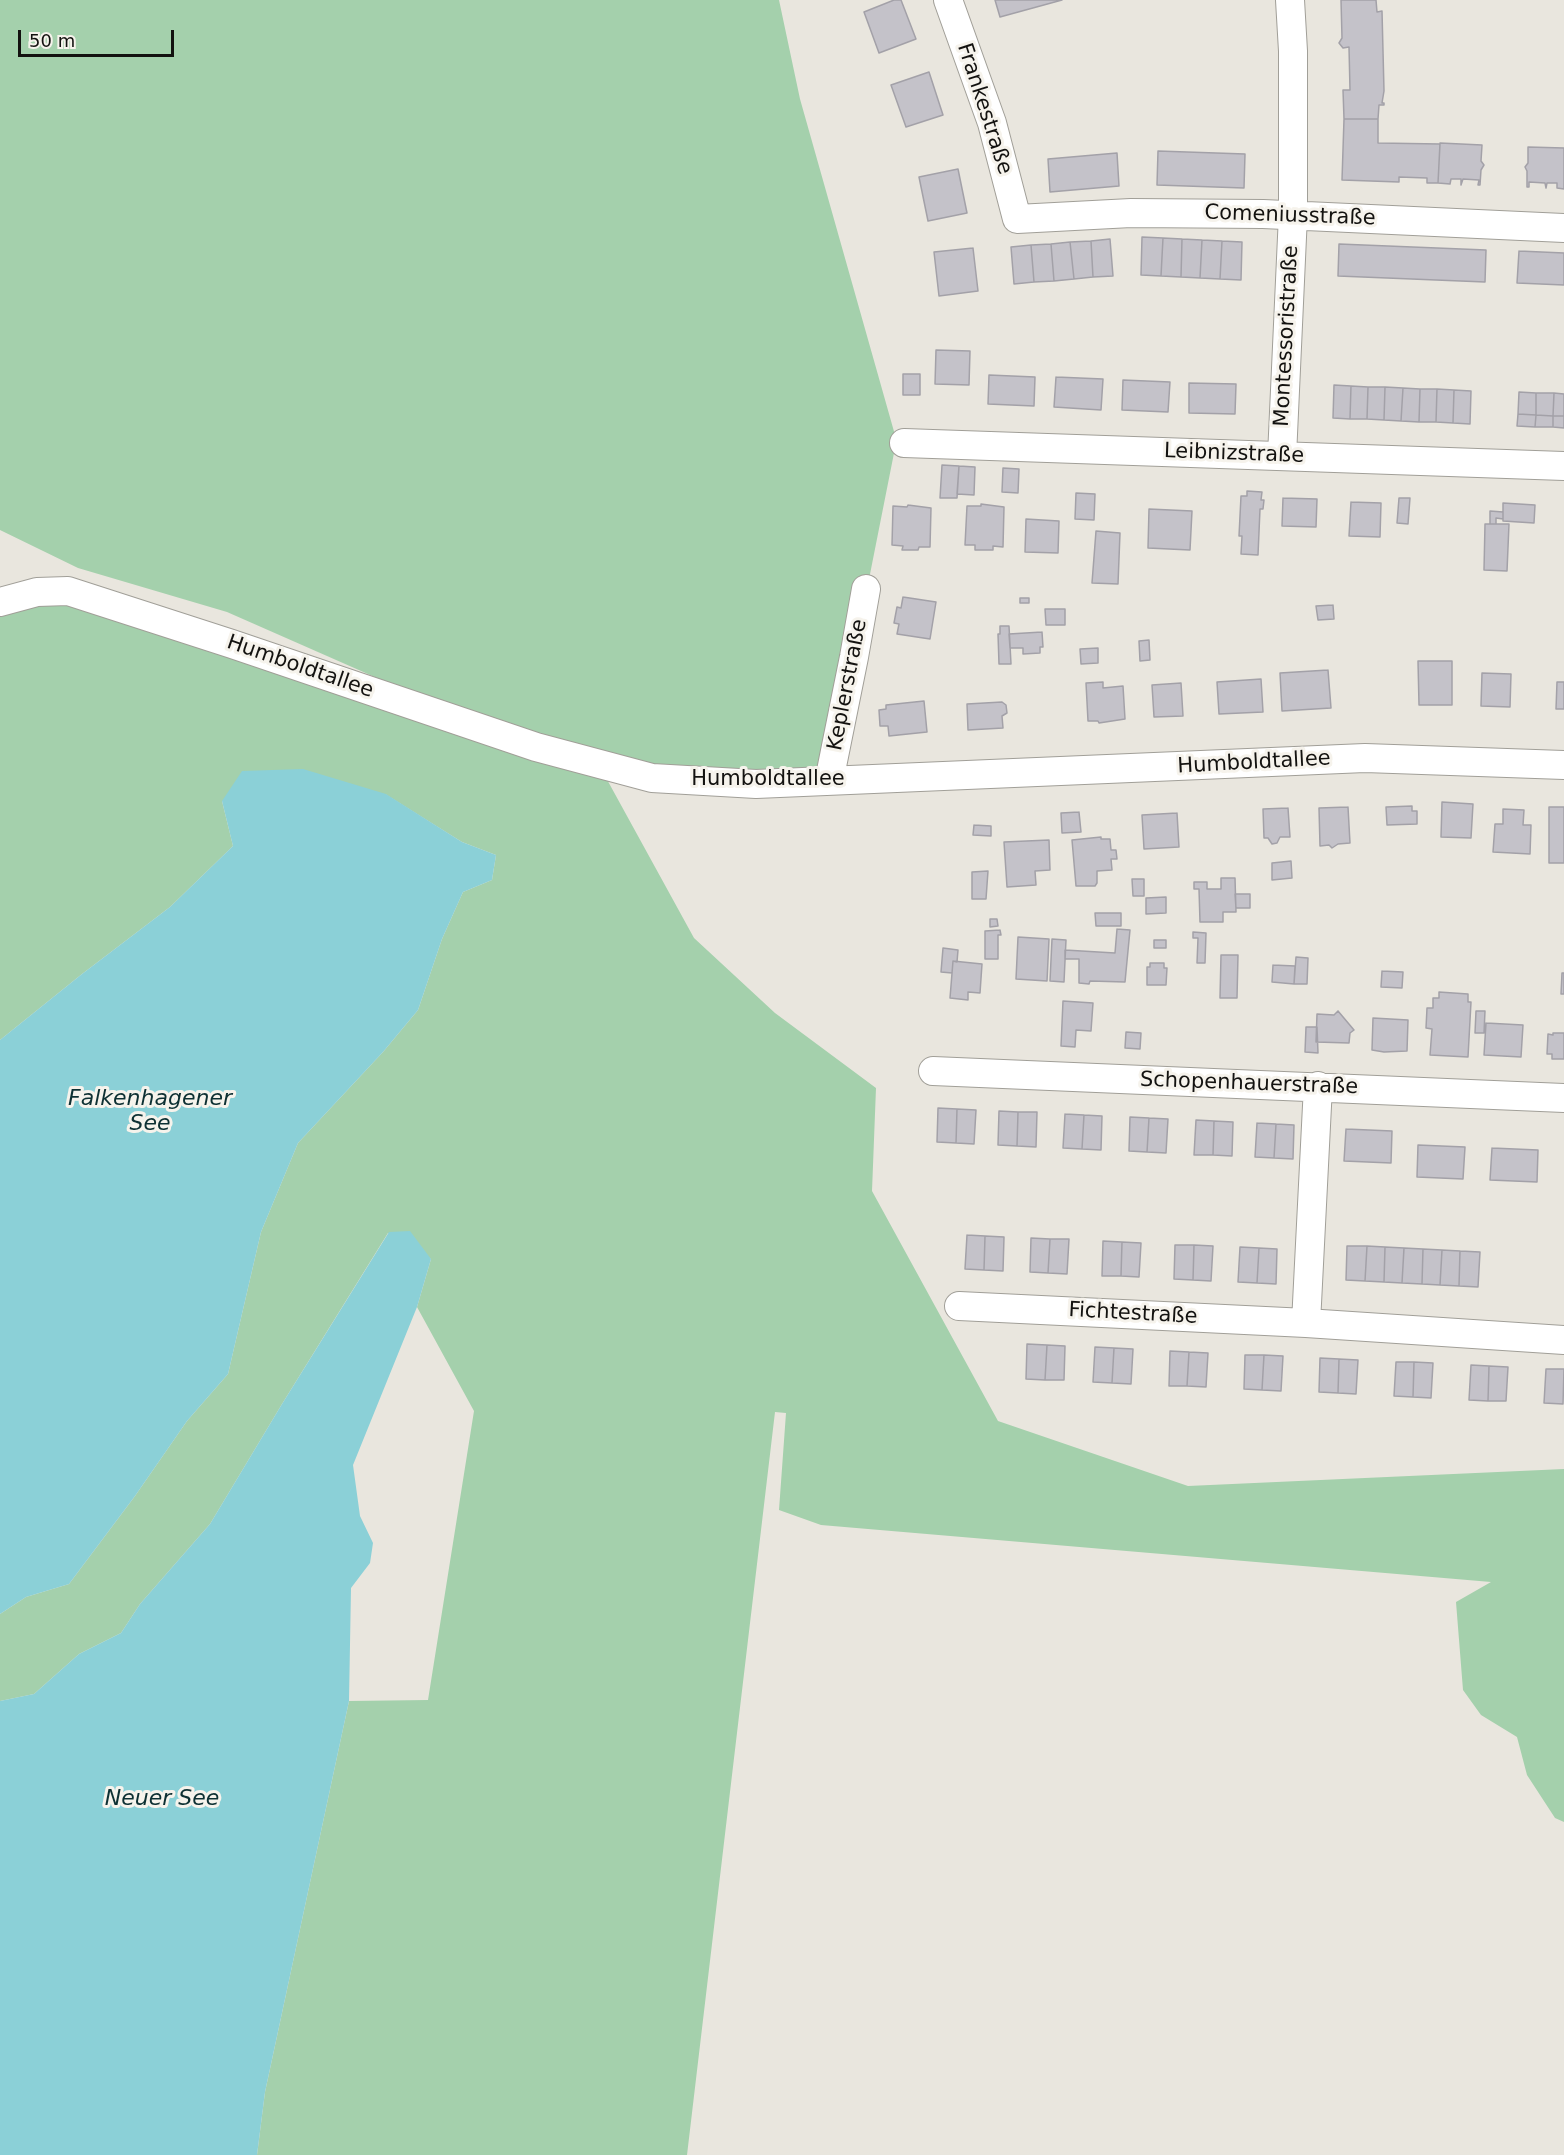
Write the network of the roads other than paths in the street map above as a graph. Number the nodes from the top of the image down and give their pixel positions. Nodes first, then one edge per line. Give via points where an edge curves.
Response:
1 (948, 0) edge
2 (1290, 0) edge
3 (1293, 215) junction
4 (1017, 219) joint
5 (1564, 228) edge
6 (904, 443) dead end
7 (1282, 456) junction
8 (1564, 466) edge
9 (866, 589) dead end
10 (1, 600) edge
11 (1564, 765) edge
12 (829, 781) junction
13 (933, 1071) dead end
14 (1318, 1086) junction
15 (1564, 1098) edge
16 (959, 1306) dead end
17 (1306, 1323) junction
18 (1564, 1340) edge

1 - 4 street, Frankestraße via 992,123
2 - 3 street, Montessoristraße
3 - 4 street, Comeniusstraße via 1131,213
3 - 5 street, Comeniusstraße
3 - 7 street, Montessoristraße
6 - 7 street, Leibnizstraße
7 - 8 street, Leibnizstraße
9 - 12 street, Keplerstraße
10 - 12 street, Humboldtallee via 37,591 68,591 536,747 652,778 756,784
11 - 12 street, Humboldtallee via 1365,758
13 - 14 street, Schopenhauerstraße
14 - 15 street, Schopenhauerstraße
14 - 17 street
16 - 17 street, Fichtestraße
17 - 18 street, Fichtestraße

